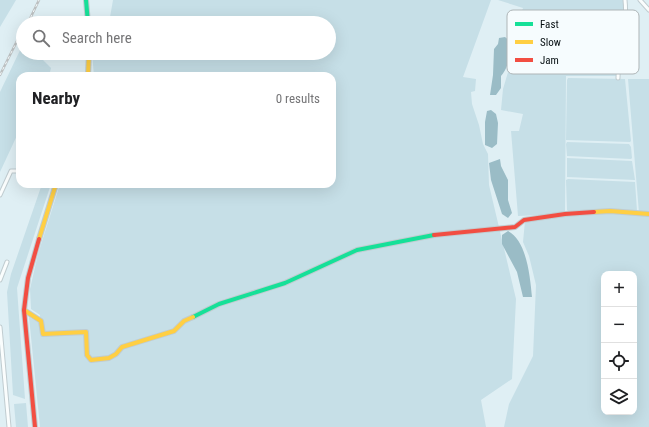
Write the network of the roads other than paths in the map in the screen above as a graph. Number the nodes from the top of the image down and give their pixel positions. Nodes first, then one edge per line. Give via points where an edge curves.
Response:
1 (86, 0) edge
2 (625, 0) edge
3 (640, 0) edge
4 (626, 10) edge
5 (649, 10) edge
6 (87, 16) edge
7 (89, 60) edge
8 (88, 72) edge
9 (618, 74) edge
10 (618, 78) dead end
11 (16, 171) edge
12 (55, 188) edge
13 (0, 195) edge
14 (649, 214) edge
15 (7, 262) dead end
16 (0, 280) edge
17 (24, 310) junction
18 (0, 327) edge
19 (9, 427) edge
20 (35, 427) edge

1 - 6 street
2 - 4 street
3 - 5 street
7 - 8 street
9 - 10 street
11 - 13 street via 11,172
12 - 17 street via 29,269
14 - 17 street via 610,211 565,214 524,220 515,227 430,235 357,250 285,283 219,304 184,321 174,331 122,347 111,358 90,360 87,355 86,332 43,334 41,321
15 - 16 street
17 - 20 street
18 - 19 street

